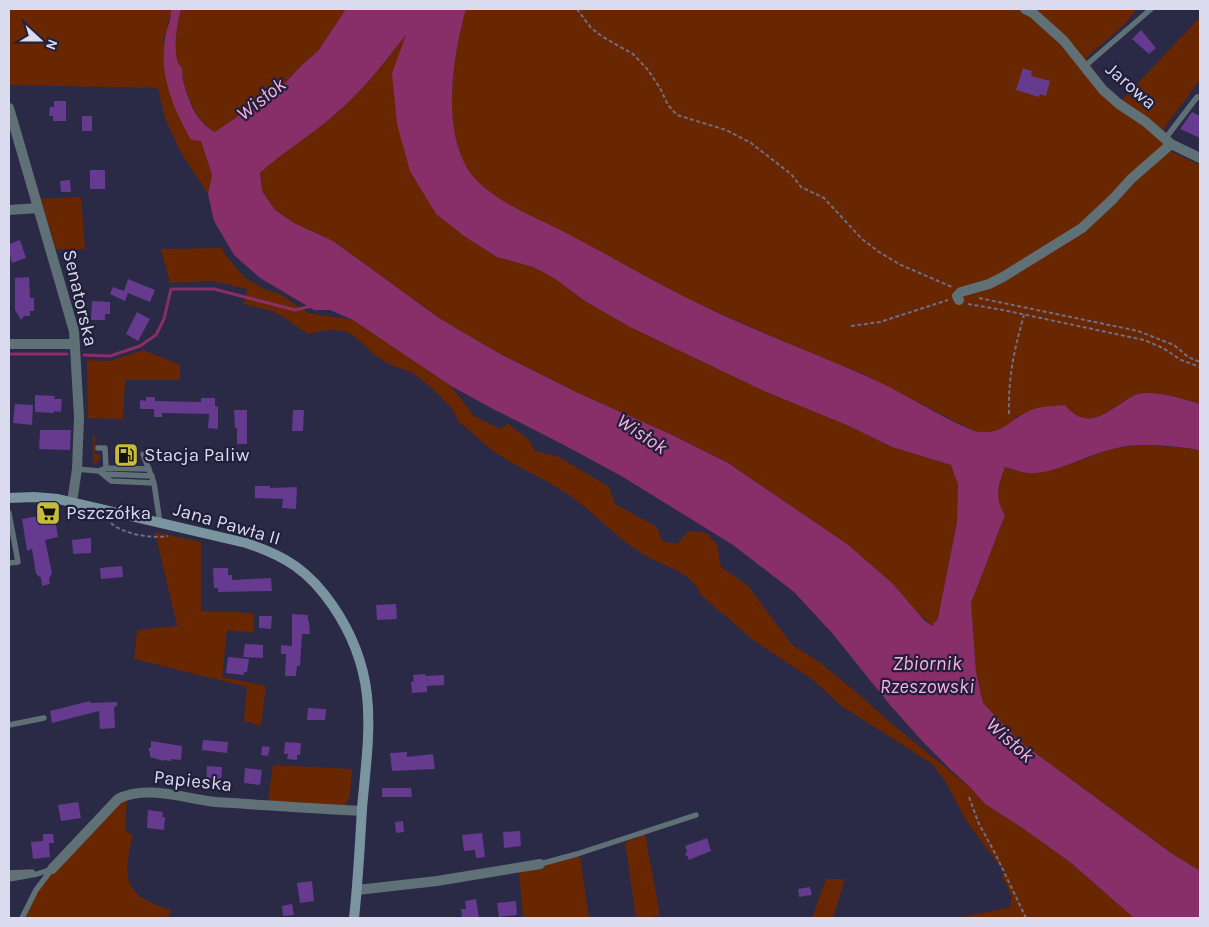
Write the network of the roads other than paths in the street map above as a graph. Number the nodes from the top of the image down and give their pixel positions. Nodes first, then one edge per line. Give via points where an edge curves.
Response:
1 (1025, 9) edge
2 (1151, 9) edge
3 (1085, 66) junction
4 (1200, 97) edge
5 (9, 108) edge
6 (1168, 142) junction
7 (1200, 158) edge
8 (38, 208) junction
9 (9, 210) edge
10 (959, 296) road end
11 (9, 344) edge
12 (75, 344) junction
13 (98, 448) dead end
14 (143, 454) dead end
15 (77, 469) junction
16 (149, 469) junction
17 (103, 471) junction
18 (152, 476) junction
19 (154, 483) junction
20 (9, 498) edge
21 (72, 502) junction
22 (9, 513) edge
23 (160, 523) junction
24 (9, 563) edge
25 (44, 718) dead end
26 (9, 725) edge
27 (362, 811) junction
28 (696, 815) dead end
29 (540, 864) joint
30 (47, 871) junction
31 (9, 873) edge
32 (9, 879) edge
33 (357, 892) junction
34 (22, 918) edge
35 (354, 918) edge

1 - 3 street, Jarowa via 1064,41
2 - 3 lane
3 - 6 street, Jarowa via 1103,90
4 - 6 lane
5 - 8 street, Senatorska
6 - 7 street, Jarowa
6 - 10 street via 1082,228 1003,277
8 - 9 street
8 - 12 street, Senatorska
11 - 12 street
12 - 15 street, Senatorska
13 - 17 lane via 105,448
14 - 16 lane
15 - 17 lane
15 - 21 street, Senatorska
16 - 17 lane
16 - 18 lane
17 - 18 lane
17 - 19 lane via 111,481
18 - 19 lane
19 - 23 lane
20 - 21 street, Jana Pawła II via 34,496
21 - 23 street, Jana Pawła II
22 - 24 lane via 18,562
23 - 27 street, Jana Pawła II via 270,550 296,566 327,597 357,648 365,677 368,741
25 - 26 lane
27 - 30 street, Papieska via 202,801 172,794 127,794 118,799
27 - 33 street, Jana Pawła II
28 - 29 lane
29 - 33 street
30 - 31 lane
30 - 32 lane
30 - 34 lane
33 - 35 street, Jana Pawła II

